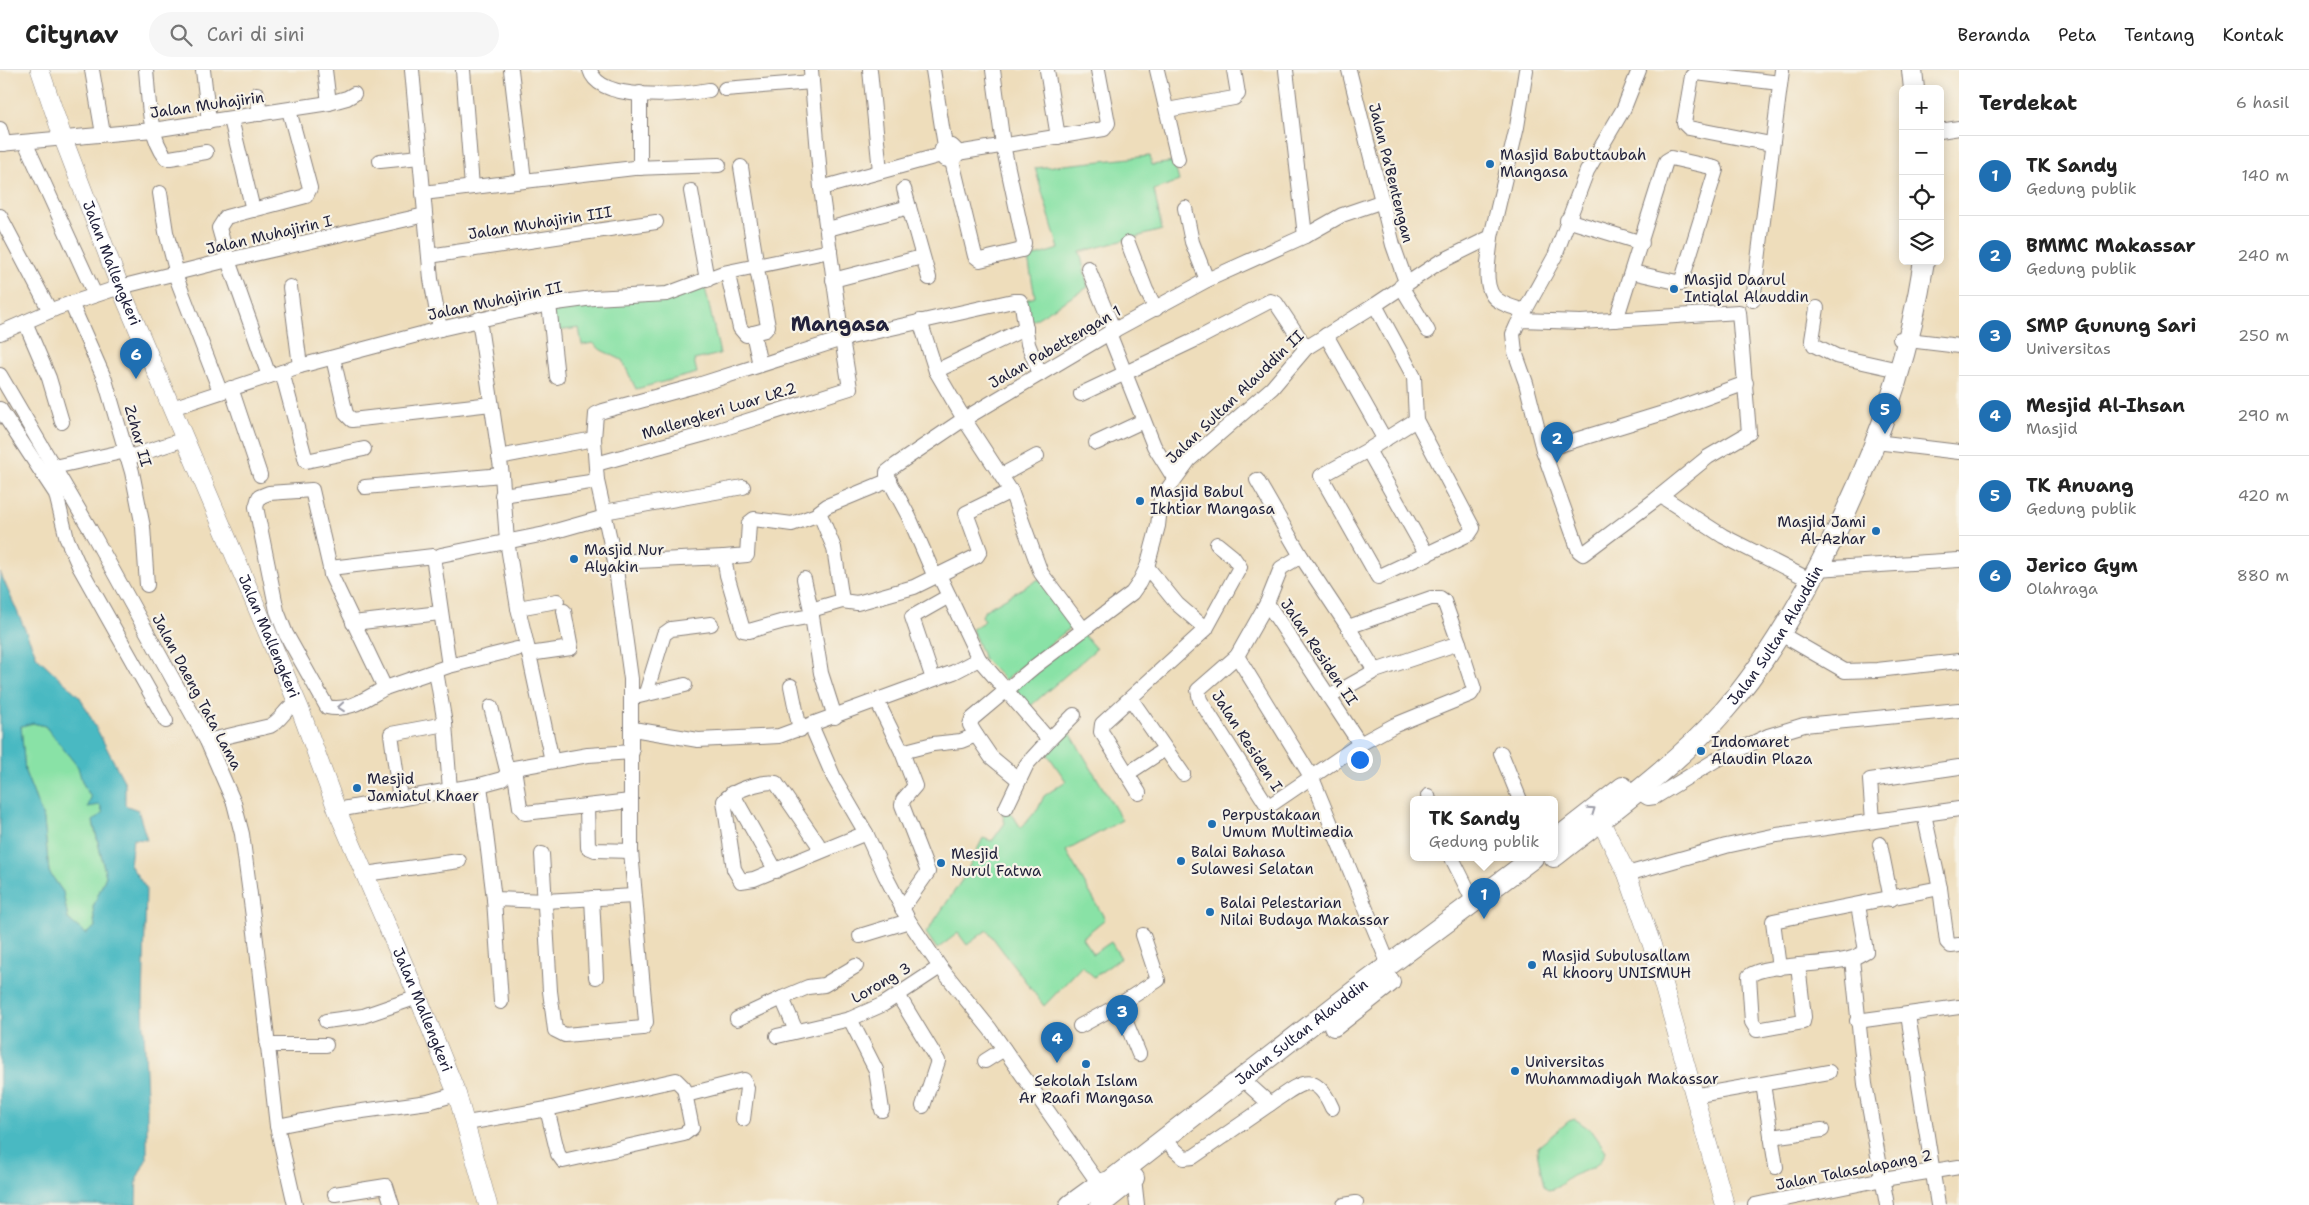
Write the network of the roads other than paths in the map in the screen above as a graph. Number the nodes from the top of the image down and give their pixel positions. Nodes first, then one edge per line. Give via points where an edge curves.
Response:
1 (40, 70) edge
2 (92, 70) edge
3 (146, 70) edge
4 (203, 70) edge
5 (326, 70) edge
6 (412, 70) edge
7 (463, 70) edge
8 (510, 70) edge
9 (590, 70) edge
10 (870, 70) edge
11 (933, 70) edge
12 (993, 70) edge
13 (1047, 70) edge
14 (1098, 70) edge
15 (1157, 70) edge
16 (1234, 70) edge
17 (1286, 70) edge
18 (1349, 70) edge
19 (1526, 70) edge
20 (1639, 70) edge
21 (1912, 70) edge
22 (1924, 70) edge
23 (811, 76) edge
24 (1781, 76) edge
25 (1914, 85) edge
26 (1926, 85) edge
27 (725, 89) dead end
28 (709, 90) dead end
29 (640, 93) junction
30 (257, 94) dead end
31 (354, 94) dead end
32 (329, 103) junction
33 (289, 110) junction
34 (1167, 110) junction
35 (260, 114) junction
36 (231, 119) junction
37 (208, 122) junction
38 (1959, 128) edge
39 (0, 129) edge
40 (153, 130) junction
41 (1944, 130) edge
42 (103, 134) junction
43 (1058, 137) junction
44 (63, 138) junction
45 (25, 142) junction
46 (2, 144) edge
47 (1771, 144) junction
48 (1003, 145) junction
49 (206, 152) dead end
50 (949, 154) junction
51 (420, 157) junction
52 (1178, 159) dead end
53 (380, 161) dead end
54 (719, 165) dead end
55 (741, 167) dead end
56 (640, 168) junction
57 (880, 171) junction
58 (524, 180) junction
59 (472, 187) junction
60 (821, 188) junction
61 (904, 189) dead end
62 (691, 191) dead end
63 (160, 193) dead end
64 (423, 193) junction
65 (1383, 200) junction
66 (909, 207) junction
67 (1185, 208) dead end
68 (253, 210) junction
69 (425, 215) junction
70 (0, 216) edge
71 (1567, 220) junction
72 (656, 222) dead end
73 (828, 229) junction
74 (1305, 236) junction
75 (1492, 237) junction
76 (1128, 243) dead end
77 (1642, 243) junction
78 (830, 251) junction
79 (429, 256) junction
80 (922, 257) junction
81 (228, 260) junction
82 (1913, 265) edge
83 (1923, 265) edge
84 (757, 268) junction
85 (1088, 268) dead end
86 (1632, 272) junction
87 (176, 274) junction
88 (728, 275) dead end
89 (929, 278) dead end
90 (707, 280) junction
91 (833, 280) junction
92 (1207, 280) junction
93 (1404, 284) junction
94 (290, 287) dead end
95 (120, 288) junction
96 (95, 296) junction
97 (1753, 300) dead end
98 (71, 303) junction
99 (548, 304) junction
100 (1375, 306) junction
101 (1817, 308) dead end
102 (1156, 309) junction
103 (50, 311) junction
104 (1522, 316) junction
105 (480, 319) junction
106 (1616, 320) junction
107 (920, 321) junction
108 (25, 322) junction
109 (1026, 328) junction
110 (440, 329) junction
111 (1, 331) edge
112 (1428, 331) dead end
113 (1112, 332) junction
114 (753, 333) junction
115 (1326, 335) junction
116 (842, 339) junction
117 (1904, 340) junction
118 (1959, 346) edge
119 (1306, 348) junction
120 (333, 358) junction
121 (760, 365) junction
122 (300, 366) junction
123 (1890, 368) junction
124 (936, 371) junction
125 (1124, 372) junction
126 (276, 374) junction
127 (1040, 374) junction
128 (0, 375) edge
129 (557, 377) dead end
130 (1746, 383) junction
131 (226, 389) junction
132 (1081, 394) dead end
133 (491, 404) junction
134 (172, 408) junction
135 (0, 409) edge
136 (964, 420) junction
137 (1416, 420) junction
138 (1143, 421) junction
139 (62, 422) dead end
140 (594, 439) junction
141 (185, 440) junction
142 (1385, 440) junction
143 (1876, 442) junction
144 (1096, 444) dead end
145 (364, 449) dead end
146 (1368, 450) junction
147 (1543, 450) junction
148 (1959, 452) edge
149 (127, 455) junction
150 (1037, 456) dead end
151 (499, 457) junction
152 (596, 464) junction
153 (54, 467) junction
154 (1002, 474) junction
155 (260, 475) dead end
156 (502, 475) junction
157 (1174, 478) junction
158 (597, 480) junction
159 (890, 480) junction
160 (1257, 480) dead end
161 (743, 487) dead end
162 (365, 488) dead end
163 (1010, 491) junction
164 (502, 495) junction
165 (1661, 496) junction
166 (819, 514) junction
167 (604, 515) junction
168 (508, 541) junction
169 (1217, 544) dead end
170 (441, 555) dead end
171 (1301, 556) junction
172 (1427, 556) junction
173 (724, 557) junction
174 (1959, 560) edge
175 (616, 562) junction
176 (1147, 567) junction
177 (330, 568) junction
178 (1810, 573) junction
179 (937, 576) junction
180 (804, 578) dead end
181 (148, 585) dead end
182 (950, 596) junction
183 (842, 601) junction
184 (1267, 603) junction
185 (518, 608) junction
186 (811, 613) junction
187 (440, 614) junction
188 (353, 623) junction
189 (711, 624) dead end
190 (1348, 627) junction
191 (1084, 629) junction
192 (1206, 629) junction
193 (276, 632) junction
194 (1781, 634) junction
195 (1459, 643) junction
196 (523, 652) junction
197 (1237, 656) junction
198 (979, 659) junction
199 (1959, 662) edge
200 (449, 666) junction
201 (436, 671) junction
202 (1375, 671) junction
203 (933, 679) junction
204 (685, 685) dead end
205 (791, 686) dead end
206 (385, 688) junction
207 (1007, 691) junction
208 (646, 693) junction
209 (1329, 697) junction
210 (631, 699) junction
211 (1131, 699) junction
212 (877, 701) junction
213 (297, 702) junction
214 (491, 707) dead end
215 (1959, 710) edge
216 (1074, 715) dead end
217 (835, 716) junction
218 (166, 721) dead end
219 (445, 724) junction
220 (806, 728) junction
221 (633, 730) junction
222 (976, 735) junction
223 (1049, 740) junction
224 (208, 741) junction
225 (1360, 744) junction
226 (1680, 747) junction
227 (1165, 749) junction
228 (632, 752) junction
229 (902, 752) junction
230 (1502, 753) dead end
231 (552, 761) junction
232 (1959, 767) edge
233 (511, 771) junction
234 (1127, 774) junction
235 (1183, 774) dead end
236 (1312, 778) junction
237 (1019, 780) junction
238 (480, 785) junction
239 (450, 790) junction
240 (1638, 792) junction
241 (732, 793) junction
242 (1139, 793) dead end
243 (1518, 796) edge
244 (400, 798) junction
245 (630, 800) junction
246 (587, 807) junction
247 (1006, 808) dead end
248 (1959, 809) edge
249 (337, 810) junction
250 (1924, 814) junction
251 (1873, 821) junction
252 (1601, 822) junction
253 (866, 833) junction
254 (1558, 838) edge
255 (1880, 844) dead end
256 (822, 850) junction
257 (631, 851) junction
258 (1558, 853) edge
259 (542, 854) dead end
260 (459, 861) dead end
261 (1454, 861) edge
262 (1529, 861) edge
263 (1548, 861) edge
264 (776, 870) junction
265 (365, 874) junction
266 (1627, 874) junction
267 (1940, 888) junction
268 (634, 896) junction
269 (592, 898) junction
270 (494, 899) junction
271 (1891, 899) junction
272 (545, 901) junction
273 (1474, 902) junction
274 (1858, 905) junction
275 (906, 915) junction
276 (1143, 935) dead end
277 (860, 936) dead end
278 (1959, 945) edge
279 (1852, 958) junction
280 (1387, 959) junction
281 (856, 966) dead end
282 (1798, 966) junction
283 (940, 967) junction
284 (1779, 968) junction
285 (596, 977) dead end
286 (898, 995) junction
287 (418, 997) junction
288 (782, 998) junction
289 (501, 1002) dead end
290 (1119, 1005) junction
291 (1959, 1007) edge
292 (1908, 1015) junction
293 (737, 1019) dead end
294 (850, 1019) junction
295 (1332, 1019) junction
296 (326, 1021) dead end
297 (1857, 1021) junction
298 (1080, 1026) dead end
299 (796, 1031) junction
300 (777, 1036) dead end
301 (267, 1045) junction
302 (326, 1045) dead end
303 (1004, 1049) junction
304 (1139, 1054) dead end
305 (985, 1061) dead end
306 (1829, 1072) dead end
307 (1763, 1084) junction
308 (1250, 1086) junction
309 (457, 1094) junction
310 (686, 1095) junction
311 (1693, 1096) junction
312 (1270, 1104) junction
313 (923, 1106) dead end
314 (1332, 1108) dead end
315 (548, 1109) junction
316 (882, 1110) dead end
317 (743, 1119) dead end
318 (466, 1123) junction
319 (277, 1126) junction
320 (1822, 1130) dead end
321 (1771, 1137) junction
322 (1173, 1148) junction
323 (1776, 1167) dead end
324 (1959, 1167) edge
325 (1933, 1171) junction
326 (1134, 1178) junction
327 (1883, 1179) junction
328 (1099, 1184) junction
329 (334, 1194) dead end
330 (295, 1205) edge
331 (392, 1205) edge
332 (488, 1205) edge
333 (1070, 1205) edge
334 (1100, 1205) edge
335 (1137, 1205) edge
336 (1725, 1205) edge
337 (1755, 1205) edge
338 (1887, 1205) edge
339 (1938, 1205) edge

1 - 44 main road, Jalan Mallengkeri
2 - 42 street
3 - 40 street
4 - 37 street
5 - 32 street
6 - 51 street
7 - 59 street
8 - 58 street
9 - 29 street via 596,82 606,88
10 - 57 street
11 - 50 street
12 - 48 street
13 - 43 street
14 - 43 street via 1108,123 1104,129 1095,132
15 - 34 street
16 - 34 street via 1238,94 1235,98
17 - 74 street
18 - 65 street, Jalan Pa'Bentengan
19 - 75 street via 1517,127
20 - 71 street via 1624,108 1587,170
21 - 25 highway
22 - 26 highway
23 - 27 street
23 - 60 street
24 - 47 street
24 - 47 street via 1696,73 1692,76 1684,123 1699,130
28 - 29 street
29 - 56 street
30 - 35 street
31 - 32 street, Jalan Muhajirin
32 - 33 street, Jalan Muhajirin
33 - 35 street, Jalan Muhajirin
33 - 68 street via 309,193
34 - 52 street
35 - 36 street, Jalan Muhajirin
36 - 37 street, Jalan Muhajirin
36 - 68 street
37 - 40 street, Jalan Muhajirin
38 - 41 street
39 - 46 street
40 - 42 street, Jalan Muhajirin
40 - 49 street via 166,158
42 - 44 street, Jalan Muhajirin
43 - 48 street
44 - 45 street, Jalan Muhajirin
44 - 95 main road, Jalan Mallengkeri
45 - 46 street, Jalan Muhajirin
45 - 96 street
47 - 97 street
48 - 50 street
48 - 50 street via 1023,249 982,261 974,254
50 - 57 street
51 - 53 street
51 - 64 street
54 - 56 street
55 - 84 street
56 - 58 street
57 - 60 street
58 - 59 street
59 - 64 street
60 - 73 street
61 - 66 street
62 - 90 street
63 - 87 street
64 - 69 street
65 - 74 street, Jalan Pabettengan 1 via 1342,215
65 - 93 street, Jalan Pa'Bentengan
66 - 73 street
66 - 80 street
67 - 92 street via 1192,242
68 - 81 street via 226,217 222,222 220,228
69 - 79 street
69 - 81 street, Jalan Muhajirin I
70 - 103 street
71 - 77 street
71 - 104 street via 1555,256
72 - 79 street, Jalan Muhajirin III
73 - 78 street
74 - 92 street, Jalan Pabettengan 1
75 - 93 street, Jalan Sultan Alauddin II via 1438,262
75 - 104 street via 1488,276 1490,293
76 - 102 street
77 - 86 street
77 - 86 street via 1668,159 1715,168 1681,283
78 - 84 street, Jalan Muhajirin II
78 - 91 street
79 - 110 street
80 - 89 street
80 - 91 street
81 - 87 street, Jalan Muhajirin I
81 - 126 street
82 - 117 highway, Jalan Sultan Alauddin
83 - 117 highway, Jalan Sultan Alauddin
84 - 90 street, Jalan Muhajirin II
84 - 114 street via 768,324 765,330
85 - 113 street
86 - 106 street
87 - 95 street, Jalan Muhajirin I
87 - 131 street
88 - 114 street via 740,328 745,335
90 - 99 street, Jalan Muhajirin II via 667,294
91 - 116 street
92 - 102 street, Jalan Pabettengan 1
93 - 100 street, Jalan Sultan Alauddin II
93 - 112 street, Jalan Pa'Bentengan
94 - 122 street
95 - 96 street, Jalan Muhajirin I
95 - 134 main road, Jalan Mallengkeri
96 - 98 street, Jalan Muhajirin I
98 - 103 street, Jalan Muhajirin I
98 - 149 street, Zchar II via 105,380
99 - 105 street, Jalan Muhajirin II
99 - 129 street
100 - 115 street, Jalan Sultan Alauddin II
100 - 137 street via 1414,377
101 - 123 street via 1814,345 1836,356
102 - 113 street, Jalan Pabettengan 1
103 - 108 street, Jalan Muhajirin I
104 - 106 street via 1581,322
104 - 147 street via 1513,334 1515,352
105 - 110 street, Jalan Muhajirin II
105 - 133 street
106 - 130 street via 1739,312
107 - 109 street via 1012,301 1020,302
107 - 116 street
107 - 124 street
108 - 111 street, Jalan Muhajirin I
108 - 139 street via 49,378
109 - 124 street
109 - 127 street via 1029,348
110 - 120 street, Jalan Muhajirin II
113 - 125 street
113 - 127 street, Jalan Pabettengan 1
114 - 121 street
115 - 119 street, Jalan Sultan Alauddin II
115 - 142 street
116 - 121 street
116 - 152 street, Mallengkeri Luar LR.2 via 850,388
117 - 118 street
117 - 123 highway, Jalan Sultan Alauddin
117 - 143 highway, Jalan Sultan Alauddin
119 - 125 street via 1280,307 1272,301
119 - 157 street, Jalan Sultan Alauddin II via 1272,388 1189,460
120 - 122 street, Jalan Muhajirin II
120 - 133 street via 346,414 352,420
121 - 140 street via 598,412
122 - 126 street, Jalan Muhajirin II
123 - 178 highway, Jalan Sultan Alauddin via 1862,447
124 - 136 street
125 - 132 street
125 - 138 street
126 - 131 street, Jalan Muhajirin II
126 - 145 street via 306,461
127 - 136 street, Jalan Pabettengan 1
128 - 153 street, Jalan Daeng Tata Lama
130 - 147 street via 1670,411
130 - 165 street via 1749,434 1708,457
131 - 134 street, Jalan Muhajirin II
131 - 155 street
133 - 151 street
134 - 141 main road, Jalan Mallengkeri
135 - 218 street via 56,494 79,566
136 - 154 street
136 - 159 street, Jalan Pabettengan 1 via 887,472
137 - 142 street
137 - 172 street via 1473,528 1469,534
138 - 144 street
138 - 157 street via 1159,457
140 - 151 street
140 - 152 street
141 - 149 street
141 - 193 main road, Jalan Mallengkeri
142 - 146 street
143 - 148 street
143 - 178 highway, Jalan Sultan Alauddin
146 - 172 street
146 - 172 street via 1322,474 1324,483 1378,577
147 - 165 street via 1577,547 1583,554
149 - 153 street
149 - 181 street, Zchar II via 139,500
150 - 154 street
151 - 156 street
152 - 158 street
153 - 224 street, Jalan Daeng Tata Lama
154 - 163 street
156 - 162 street
156 - 164 street
157 - 176 street, Jalan Sultan Alauddin II via 1161,498 1158,526
158 - 164 street
158 - 167 street
159 - 166 street via 827,506
159 - 179 street
160 - 171 street
161 - 167 street
163 - 179 street via 967,512 979,554
163 - 191 street via 1041,573
164 - 168 street
165 - 178 street via 1723,536
166 - 173 street via 792,524 754,518 749,523 747,555
166 - 183 street via 834,548
167 - 168 street via 545,534
167 - 175 street
168 - 170 street
168 - 185 street
169 - 192 street via 1240,567
171 - 184 street via 1281,568
171 - 190 street
173 - 175 street
173 - 186 street via 743,630
174 - 178 street
175 - 210 street via 627,632
176 - 191 street, Jalan Sultan Alauddin II via 1132,593
176 - 192 street via 1177,604
177 - 187 street via 433,556
177 - 188 street
177 - 193 street via 312,490 269,493 259,497 256,507 277,611
178 - 194 highway, Jalan Sultan Alauddin
178 - 226 highway, Jalan Sultan Alauddin via 1748,668
179 - 182 street
179 - 183 street via 886,596 857,603
180 - 186 street
182 - 198 street
182 - 203 street via 912,617
183 - 186 street
184 - 197 street, Jalan Residen II
184 - 209 street, Jalan Residen II
185 - 196 street
185 - 196 street via 561,606 571,648
186 - 217 street via 821,674
187 - 188 street
187 - 200 street
188 - 206 street
189 - 208 street via 671,629 664,634
190 - 195 street via 1437,597 1444,601
190 - 202 street
191 - 207 street, Jalan Sultan Alauddin II
192 - 211 street
206 -> 193 street via 349,707 327,707
193 - 213 main road, Jalan Mallengkeri
194 - 199 street via 1845,671
194 - 226 highway, Jalan Sultan Alauddin via 1735,699
195 - 202 street
195 - 225 street via 1474,689 1471,694 1395,725
196 - 200 street
196 - 231 street
197 - 236 street
197 - 236 street, Jalan Residen I via 1198,690 1206,708 1267,805
198 - 203 street
198 - 207 street
200 - 201 street
201 - 206 street
201 - 219 street
202 - 209 street
203 - 212 street
204 - 208 street
205 - 220 street
207 - 222 street, Jalan Sultan Alauddin II via 970,721
207 - 223 street
208 - 210 street
209 - 225 street, Jalan Residen II
210 - 221 street
211 - 227 street
211 - 234 street via 1108,716 1101,728
212 - 217 street
212 - 229 street
213 - 224 street via 287,707 270,726
213 - 249 main road, Jalan Mallengkeri
214 - 233 street
215 - 240 street via 1782,730 1716,760 1655,797 1648,798
216 - 223 street
217 - 220 street
219 - 239 street
219 - 244 street via 391,734
220 - 221 street via 779,736 698,740
220 - 253 street
221 - 228 street
222 - 229 street
222 - 237 street via 991,757
223 - 237 street via 1030,759
224 - 301 street, Jalan Daeng Tata Lama via 228,786 242,834
225 - 236 street
226 - 240 highway, Jalan Sultan Alauddin
254 -> 226 highway, Jalan Sultan Alauddin
227 - 234 street
227 - 235 street
228 - 231 street
228 - 245 street
229 - 275 street via 915,783 915,789 902,805 928,872
230 - 243 street
231 - 233 street
232 - 251 street via 1870,780
233 - 238 street via 502,780
233 - 246 street via 520,807 525,813
234 - 242 street
236 - 280 street
237 - 247 street
238 - 239 street
238 - 270 street
239 - 244 street
240 - 252 highway, Jalan Sultan Alauddin
241 - 256 street via 768,782 776,783
241 - 264 street
241 - 264 street via 723,805 737,878 748,881
244 - 249 street
245 - 246 street
245 - 257 street
246 - 257 street via 588,847
248 - 250 street
249 - 265 main road, Jalan Mallengkeri
250 - 251 street
250 - 267 street
251 - 266 street via 1744,842
252 - 258 highway, Jalan Sultan Alauddin
252 - 266 main road
253 - 256 street
253 - 275 street
255 - 271 street
256 - 264 street
257 - 268 street
259 - 272 street
260 - 265 street
261 - 273 street
262 - 273 highway, Jalan Sultan Alauddin
263 - 295 highway, Jalan Sultan Alauddin
265 - 287 main road, Jalan Mallengkeri
266 - 311 main road via 1652,945
267 - 271 street
267 - 278 street via 1948,942 1951,946
268 - 269 street
268 - 272 street via 646,1025 640,1029 565,1036 556,1032 553,1022
269 - 272 street
269 - 285 street
270 - 272 street
270 - 289 street
271 - 274 street
273 - 280 highway, Jalan Sultan Alauddin
274 - 279 street via 1867,948
274 - 284 street via 1773,921
275 - 277 street
275 - 283 street
276 - 290 street via 1158,980
279 - 282 street
279 - 297 street
280 - 295 highway, Jalan Sultan Alauddin
281 - 288 street via 824,985 808,987
282 - 284 street
282 - 284 street via 1802,1022 1757,1030 1752,1022 1749,976
283 - 286 street, Lorong 3
283 - 303 street
286 - 294 street, Lorong 3
286 - 313 street via 938,1061
287 - 296 street via 363,1016
287 - 309 main road, Jalan Mallengkeri
288 - 293 street
288 - 299 street
290 - 298 street
290 - 304 street
291 - 292 street
292 - 297 street
292 - 325 street
294 - 299 street, Lorong 3
294 - 316 street via 876,1070
295 - 308 highway, Jalan Sultan Alauddin
295 - 328 highway, Jalan Sultan Alauddin via 1110,1181
297 - 327 street
299 - 300 street, Lorong 3
301 - 302 street
301 - 319 street, Jalan Daeng Tata Lama
303 - 305 street
303 - 328 street
306 - 307 street
307 - 311 street
307 - 321 street
308 - 312 street
308 - 322 highway, Jalan Sultan Alauddin
309 - 318 main road, Jalan Mallengkeri
309 - 319 street via 428,1102
310 - 315 street via 680,1081 673,1080
310 - 315 street via 693,1126 689,1132 566,1161 558,1154
310 - 317 street via 744,1080 747,1088
311 - 336 main road
312 - 314 street via 1301,1084 1309,1083 1324,1092
312 - 322 street via 1193,1157 1183,1158
315 - 318 street
318 - 332 main road, Jalan Mallengkeri
319 - 330 street, Jalan Daeng Tata Lama
320 - 321 street
321 - 323 street
322 - 326 highway, Jalan Sultan Alauddin
324 - 325 street, Jalan Talasalapang 2
325 - 327 street, Jalan Talasalapang 2
325 - 339 street
326 - 334 highway, Jalan Sultan Alauddin
326 - 335 street
327 - 337 street, Jalan Talasalapang 2
327 - 338 street
328 - 333 highway, Jalan Sultan Alauddin
329 - 331 street via 386,1186

